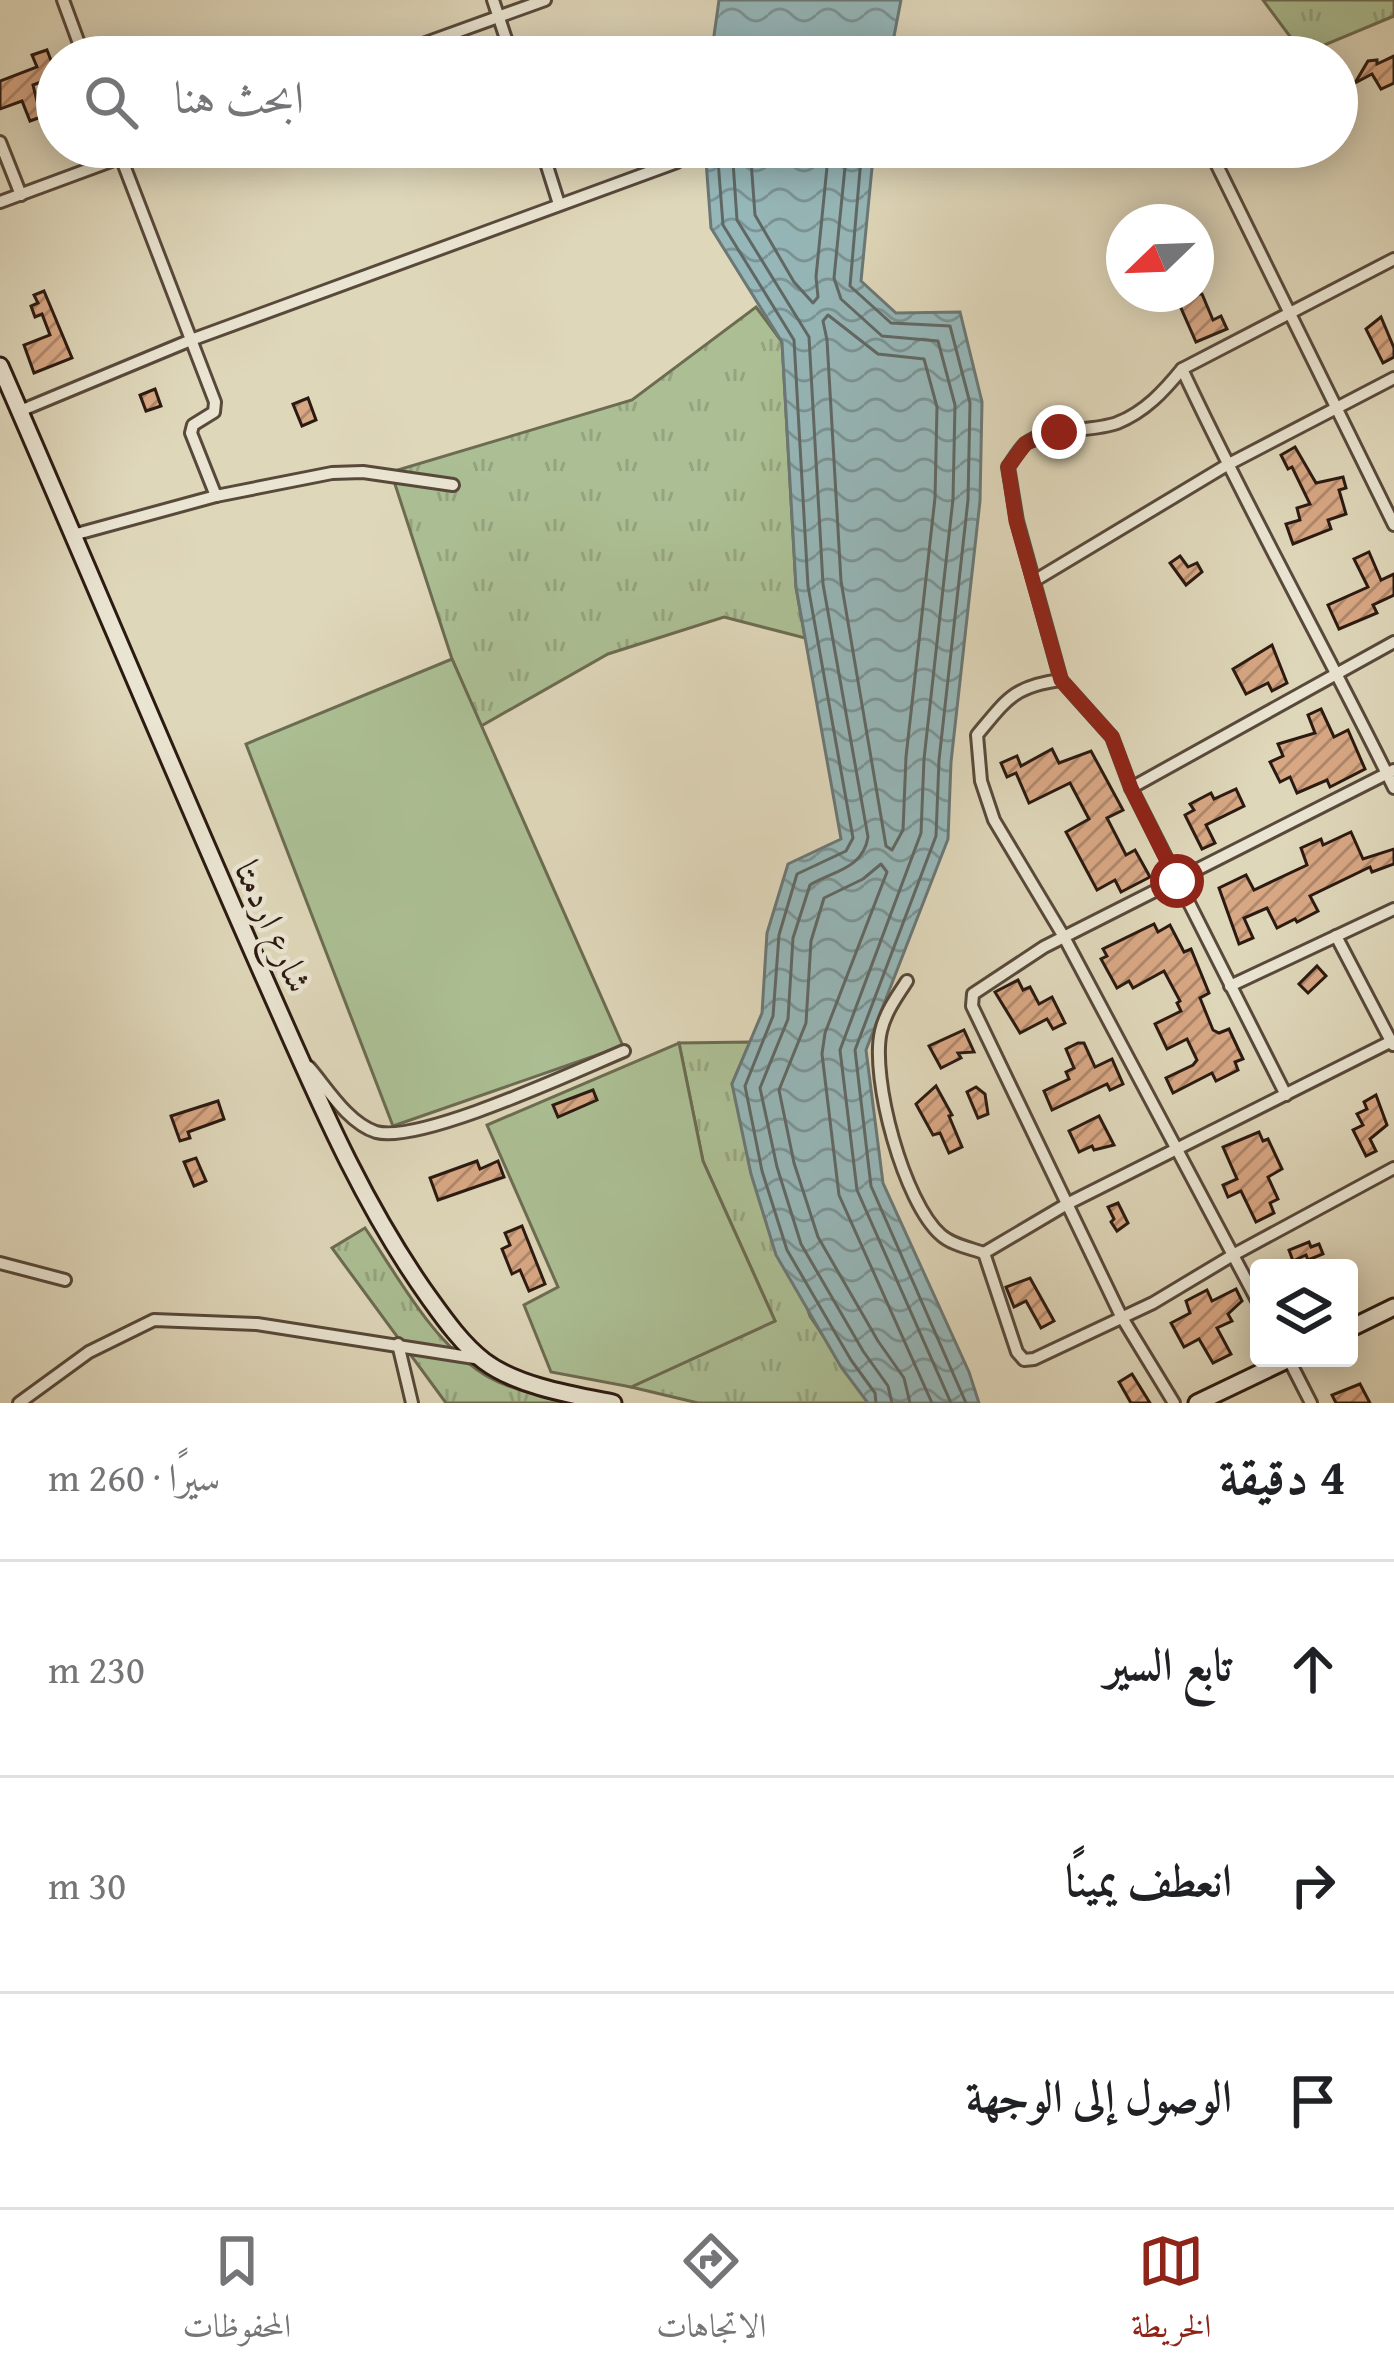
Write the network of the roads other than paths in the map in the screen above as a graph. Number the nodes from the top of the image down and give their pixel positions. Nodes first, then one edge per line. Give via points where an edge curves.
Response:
1 (63, 0) edge
2 (493, 0) edge
3 (545, 0) edge
4 (499, 15) junction
5 (76, 36) edge
6 (443, 36) edge
7 (506, 36) edge
8 (0, 142) edge
9 (82, 168) edge
10 (125, 168) edge
11 (548, 168) edge
12 (660, 168) edge
13 (1218, 168) edge
14 (20, 195) junction
15 (0, 202) edge
16 (559, 203) junction
17 (1394, 259) edge
18 (1288, 314) junction
19 (191, 340) junction
20 (0, 366) edge
21 (1182, 370) junction
22 (1394, 378) edge
23 (1335, 409) junction
24 (20, 411) junction
25 (1227, 465) junction
26 (454, 485) dead end
27 (215, 496) junction
28 (1394, 525) edge
29 (73, 535) junction
30 (1034, 581) junction
31 (1394, 642) edge
32 (1337, 673) junction
33 (1061, 680) junction
34 (1391, 772) edge
35 (1131, 788) junction
36 (1394, 788) edge
37 (1177, 881) junction
38 (1394, 909) edge
39 (1336, 936) junction
40 (1064, 937) junction
41 (907, 980) dead end
42 (1230, 986) junction
43 (1393, 1044) edge
44 (624, 1051) dead end
45 (298, 1054) junction
46 (1286, 1096) junction
47 (1178, 1151) junction
48 (1394, 1168) edge
49 (1066, 1204) junction
50 (984, 1253) junction
51 (1233, 1255) junction
52 (0, 1263) edge
53 (65, 1280) dead end
54 (1250, 1287) edge
55 (1394, 1306) edge
56 (1121, 1316) junction
57 (1358, 1324) edge
58 (398, 1344) junction
59 (481, 1359) junction
60 (1271, 1367) edge
61 (1293, 1367) edge
62 (22, 1402) edge
63 (412, 1403) edge
64 (613, 1403) edge
65 (1174, 1403) edge
66 (1197, 1403) edge
67 (1311, 1403) edge

1 - 5 street
2 - 4 street
3 - 4 street
4 - 6 street
4 - 7 street
8 - 14 street
9 - 14 street
10 - 19 street
11 - 16 street
12 - 16 street
13 - 18 street
14 - 15 street
16 - 19 street
17 - 18 street
18 - 21 street
18 - 23 street
19 - 24 street
19 - 27 street via 216,406 191,433
20 - 24 main road, شارع اردمتا
21 - 25 street
21 - 30 street via 1122,421 1026,443 1008,467
22 - 23 street
23 - 25 street
23 - 28 street
24 - 29 main road, شارع اردمتا
25 - 30 street
25 - 32 street
26 - 27 street via 347,471
27 - 29 street
29 - 45 main road, شارع اردمتا
30 - 33 street
31 - 32 street
32 - 34 street
32 - 35 street
33 - 35 street via 1112,737
33 - 40 street via 1028,684 977,735 994,820
34 - 36 street
34 - 37 street
35 - 37 street
37 - 40 street
37 - 42 street
38 - 39 street
39 - 42 street
39 - 43 street
40 - 47 street
40 - 49 street via 980,986 972,1006
41 - 50 street via 880,1046 899,1153 930,1224 945,1239
42 - 46 street
43 - 46 street
44 - 45 street via 447,1120 392,1133 358,1123
45 - 59 main road, شارع اردمتا via 403,1261
46 - 47 street
47 - 49 street
47 - 51 street
48 - 51 street
49 - 50 street
49 - 56 street
50 - 56 street via 1024,1360
51 - 54 street
51 - 56 street
52 - 53 street
55 - 57 main road
56 - 65 street
58 - 59 street
58 - 62 street via 257,1324 154,1320 89,1352
58 - 63 street
59 - 64 main road, شارع اردمتا via 504,1373
60 - 66 main road
61 - 67 street

